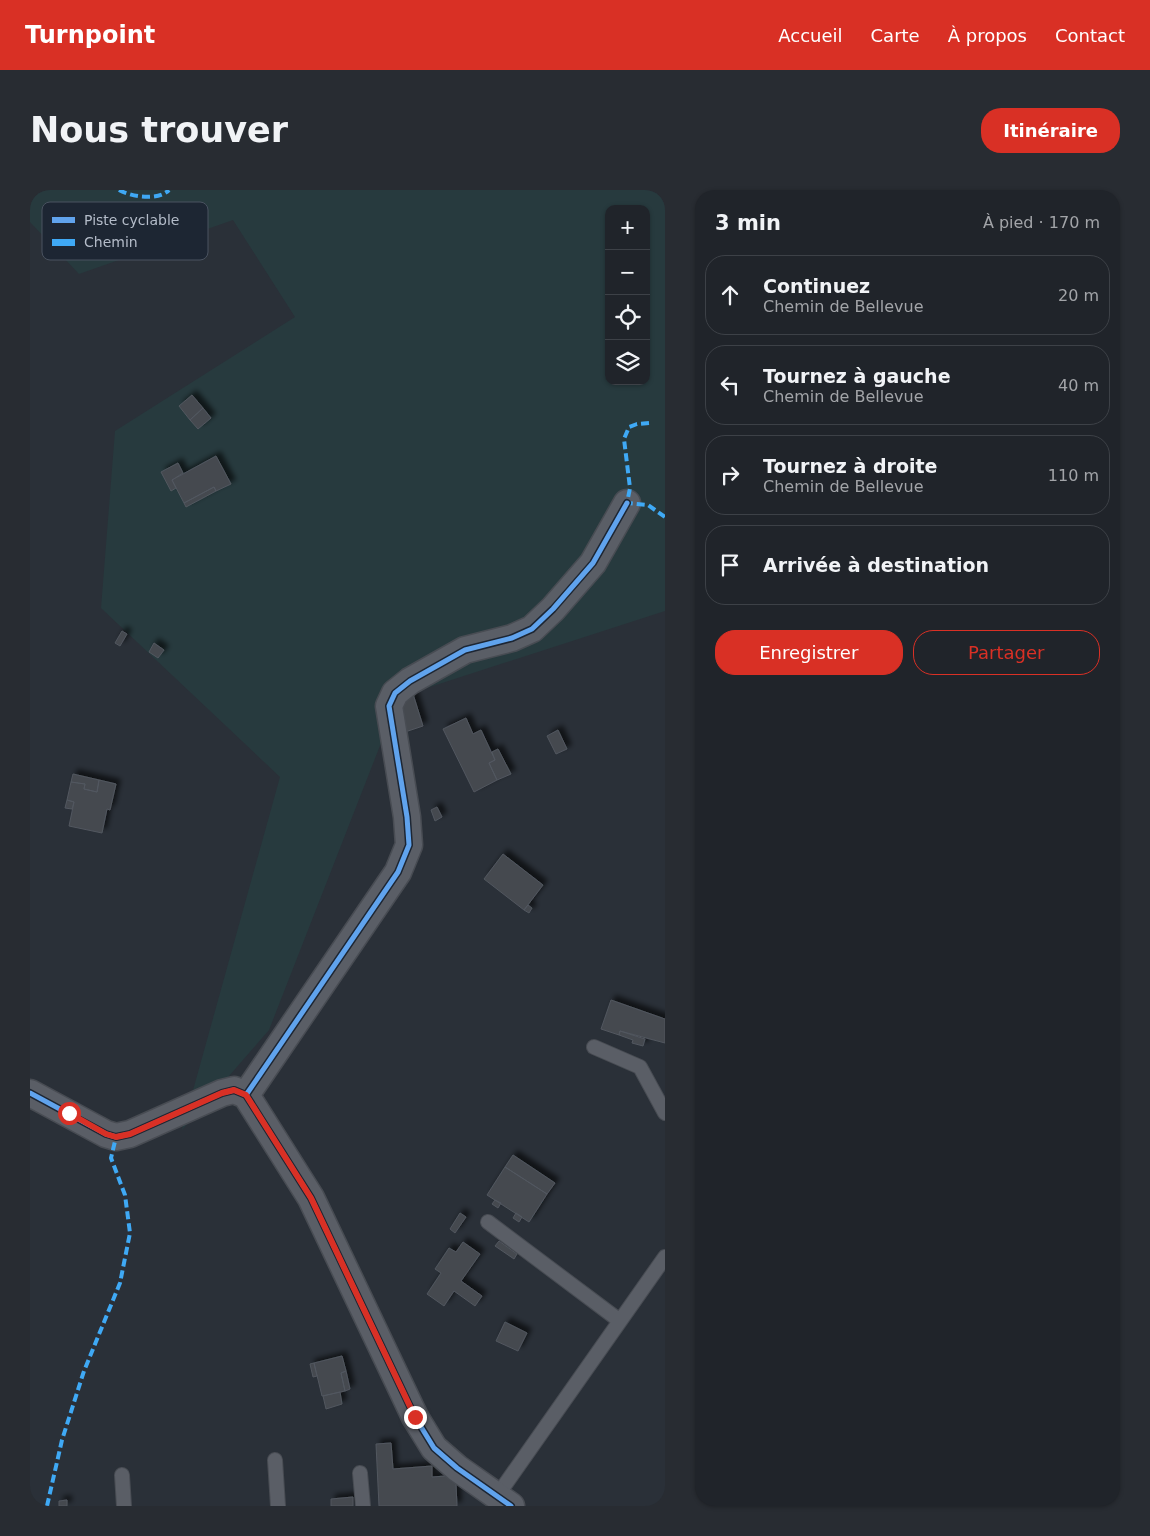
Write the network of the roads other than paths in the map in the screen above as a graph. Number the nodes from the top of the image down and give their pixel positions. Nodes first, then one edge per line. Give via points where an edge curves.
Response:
1 (627, 503) dead end
2 (594, 1047) dead end
3 (30, 1093) edge
4 (246, 1095) junction
5 (665, 1113) edge
6 (488, 1222) dead end
7 (665, 1258) edge
8 (620, 1321) junction
9 (275, 1460) dead end
10 (360, 1474) dead end
11 (122, 1475) dead end
12 (504, 1501) edge
13 (124, 1506) edge
14 (278, 1506) edge
15 (362, 1506) edge

1 - 4 street via 593,563 532,629 512,638 465,650 395,693 389,706 409,845 398,872
2 - 5 lane via 640,1067
3 - 4 street via 116,1137 130,1134 222,1093 234,1090
4 - 12 street via 311,1198 415,1417 434,1448
6 - 8 lane
7 - 8 lane
8 - 12 lane
9 - 14 lane
10 - 15 lane
11 - 13 lane

